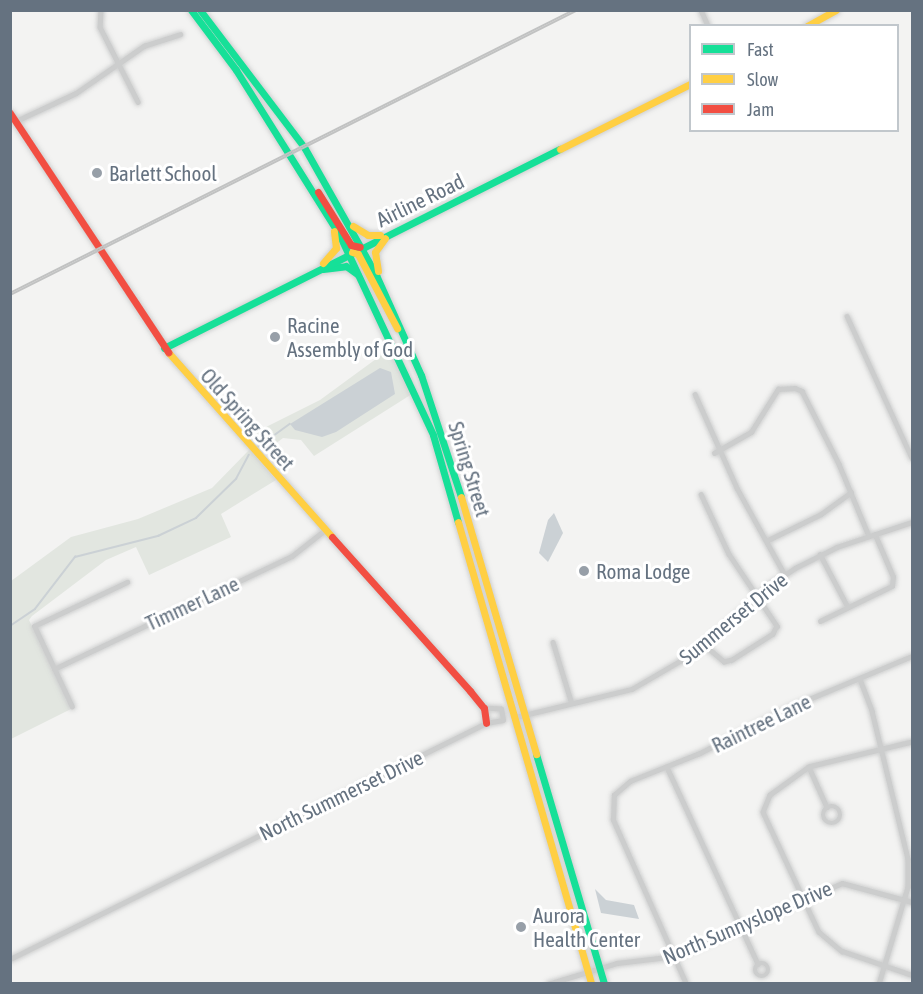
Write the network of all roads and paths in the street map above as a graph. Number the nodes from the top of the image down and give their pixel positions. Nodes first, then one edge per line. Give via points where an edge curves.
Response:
1 (101, 10) edge
2 (191, 10) edge
3 (701, 10) edge
4 (837, 10) edge
5 (202, 13) edge
6 (707, 24) edge
7 (811, 24) edge
8 (180, 34) dead end
9 (118, 62) junction
10 (689, 84) edge
11 (138, 102) dead end
12 (10, 113) edge
13 (13, 122) edge
14 (304, 177) junction
15 (327, 214) junction
16 (346, 219) junction
17 (389, 234) junction
18 (362, 246) junction
19 (349, 253) junction
20 (315, 270) junction
21 (364, 283) junction
22 (383, 288) junction
23 (847, 316) dead end
24 (164, 348) junction
25 (413, 356) junction
26 (695, 394) dead end
27 (720, 451) junction
28 (714, 453) dead end
29 (912, 458) edge
30 (851, 492) junction
31 (701, 494) dead end
32 (912, 522) edge
33 (325, 530) junction
34 (872, 535) junction
35 (765, 541) junction
36 (820, 554) junction
37 (785, 575) junction
38 (127, 582) dead end
39 (756, 597) junction
40 (848, 608) junction
41 (820, 621) dead end
42 (553, 642) dead end
43 (704, 645) junction
44 (912, 656) edge
45 (54, 669) junction
46 (860, 679) junction
47 (571, 701) junction
48 (72, 707) dead end
49 (484, 708) junction
50 (525, 714) junction
51 (516, 717) junction
52 (486, 723) junction
53 (912, 742) edge
54 (881, 750) junction
55 (667, 767) junction
56 (809, 767) junction
57 (827, 807) junction
58 (904, 899) junction
59 (802, 900) junction
60 (912, 902) edge
61 (742, 928) junction
62 (676, 956) junction
63 (10, 959) edge
64 (883, 963) junction
65 (758, 964) dead end
66 (600, 968) junction
67 (588, 972) junction
68 (912, 975) edge
69 (548, 984) edge
70 (591, 984) edge
71 (604, 984) edge
72 (686, 984) edge
73 (879, 984) edge

1 - 9 street via 100,27
2 - 5 main road, Spring Street
3 - 6 street
4 - 7 main road
5 - 14 main road, Spring Street
5 - 16 main road, Spring Street via 289,126
8 - 9 street via 166,35
9 - 11 street
9 - 13 street via 76,93
10 - 17 main road, Airline Road
12 - 13 main road, Old Spring Street
13 - 24 main road, Old Spring Street
14 - 15 main road, Spring Street
14 - 18 main road via 325,201 351,245
15 - 19 main road, Spring Street
15 - 20 main road via 336,248
16 - 17 main road via 363,234
16 - 18 main road, Spring Street
17 - 18 main road, Airline Road
17 - 22 main road via 375,252
18 - 19 main road, Airline Road
18 - 22 main road, Spring Street
19 - 20 main road, Airline Road
19 - 21 main road, Spring Street
19 - 25 main road via 358,254
20 - 21 main road via 346,266
20 - 24 main road, Airline Road
21 - 51 main road, Spring Street via 433,435
22 - 25 main road, Spring Street
23 - 29 street
24 - 33 main road, Old Spring Street
25 - 50 main road, Spring Street via 447,450
26 - 27 street
27 - 28 street
27 - 30 street via 752,432 773,393 795,388 808,397
27 - 35 street
30 - 34 street
30 - 35 street via 821,514
31 - 39 street via 729,554
32 - 34 street, Summerset Drive
33 - 45 street, Timmer Lane via 292,556
33 - 49 main road, Old Spring Street
34 - 36 street, Summerset Drive
34 - 40 street via 893,577 892,586
35 - 37 street
36 - 37 street, Summerset Drive
36 - 40 street
37 - 39 street, Summerset Drive
38 - 45 street via 34,626
39 - 43 street, Summerset Drive
39 - 43 street via 777,626 776,632 724,662
40 - 41 street
42 - 47 street
43 - 47 street, Summerset Drive via 632,689
44 - 46 street, Raintree Lane
45 - 48 street
46 - 54 street
46 - 55 street, Raintree Lane via 790,707
47 - 50 street, Summerset Drive
49 - 52 main road
49 - 52 street, North Summerset Drive via 501,708 504,714 503,720
50 - 51 street, Summerset Drive
50 - 66 main road, Spring Street
51 - 67 main road, Spring Street
52 - 63 street, North Summerset Drive
53 - 54 street
54 - 56 street
54 - 58 street via 908,859
55 - 61 street
55 - 62 street, Raintree Lane via 624,785 614,795 613,820
56 - 57 street
56 - 59 street via 773,792 765,804 765,820
57 - 57 street via 825,821 836,824 840,811
58 - 59 street, North Sunnyslope Drive via 847,882
58 - 60 street, North Sunnyslope Drive
58 - 64 street
59 - 61 street, North Sunnyslope Drive
59 - 64 street via 829,944
61 - 62 street, North Sunnyslope Drive
61 - 65 street
62 - 66 street, North Sunnyslope Drive
62 - 72 street
64 - 68 street
64 - 73 street
66 - 67 street, North Sunnyslope Drive
66 - 71 main road, Spring Street
67 - 69 street, North Sunnyslope Drive
67 - 70 main road, Spring Street

